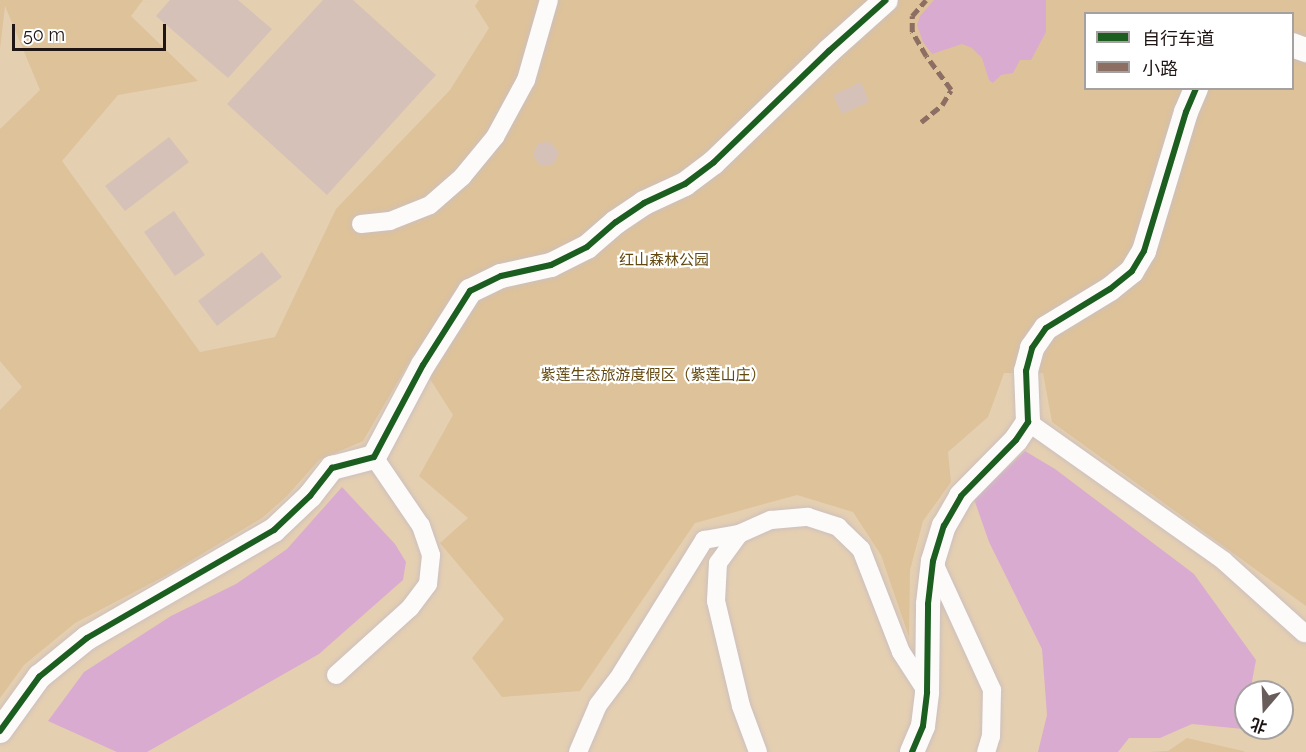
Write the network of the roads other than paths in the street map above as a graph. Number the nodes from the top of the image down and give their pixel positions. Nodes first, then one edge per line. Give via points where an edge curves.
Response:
1 (549, 0) edge
2 (886, 0) edge
3 (1195, 90) edge
4 (361, 225) dead end
5 (1028, 422) junction
6 (374, 457) junction
7 (739, 534) junction
8 (933, 561) junction
9 (1304, 633) dead end
10 (336, 675) dead end
11 (927, 692) junction
12 (0, 731) edge
13 (578, 752) edge
14 (758, 752) edge
15 (912, 752) edge
16 (986, 752) edge

1 - 4 street via 526,80 495,137 462,177 430,205 390,221
2 - 6 street via 714,162 685,184 644,203 586,247 551,265 501,276 470,291 423,365
3 - 5 street via 1144,251 1132,271 1046,328 1032,348 1026,371
5 - 8 street via 1016,440 961,496 944,526
5 - 9 street via 1224,561
6 - 10 street via 422,526 431,555 428,584 410,608
6 - 12 street via 332,468 310,496 274,530 87,638 39,678
7 - 11 street via 771,520 807,517 838,527 861,549 901,652
7 - 13 street via 704,540 598,705
7 - 14 street via 718,563 716,601 741,706
8 - 11 street via 926,640
8 - 16 street via 992,690 991,736
11 - 15 street via 923,726

